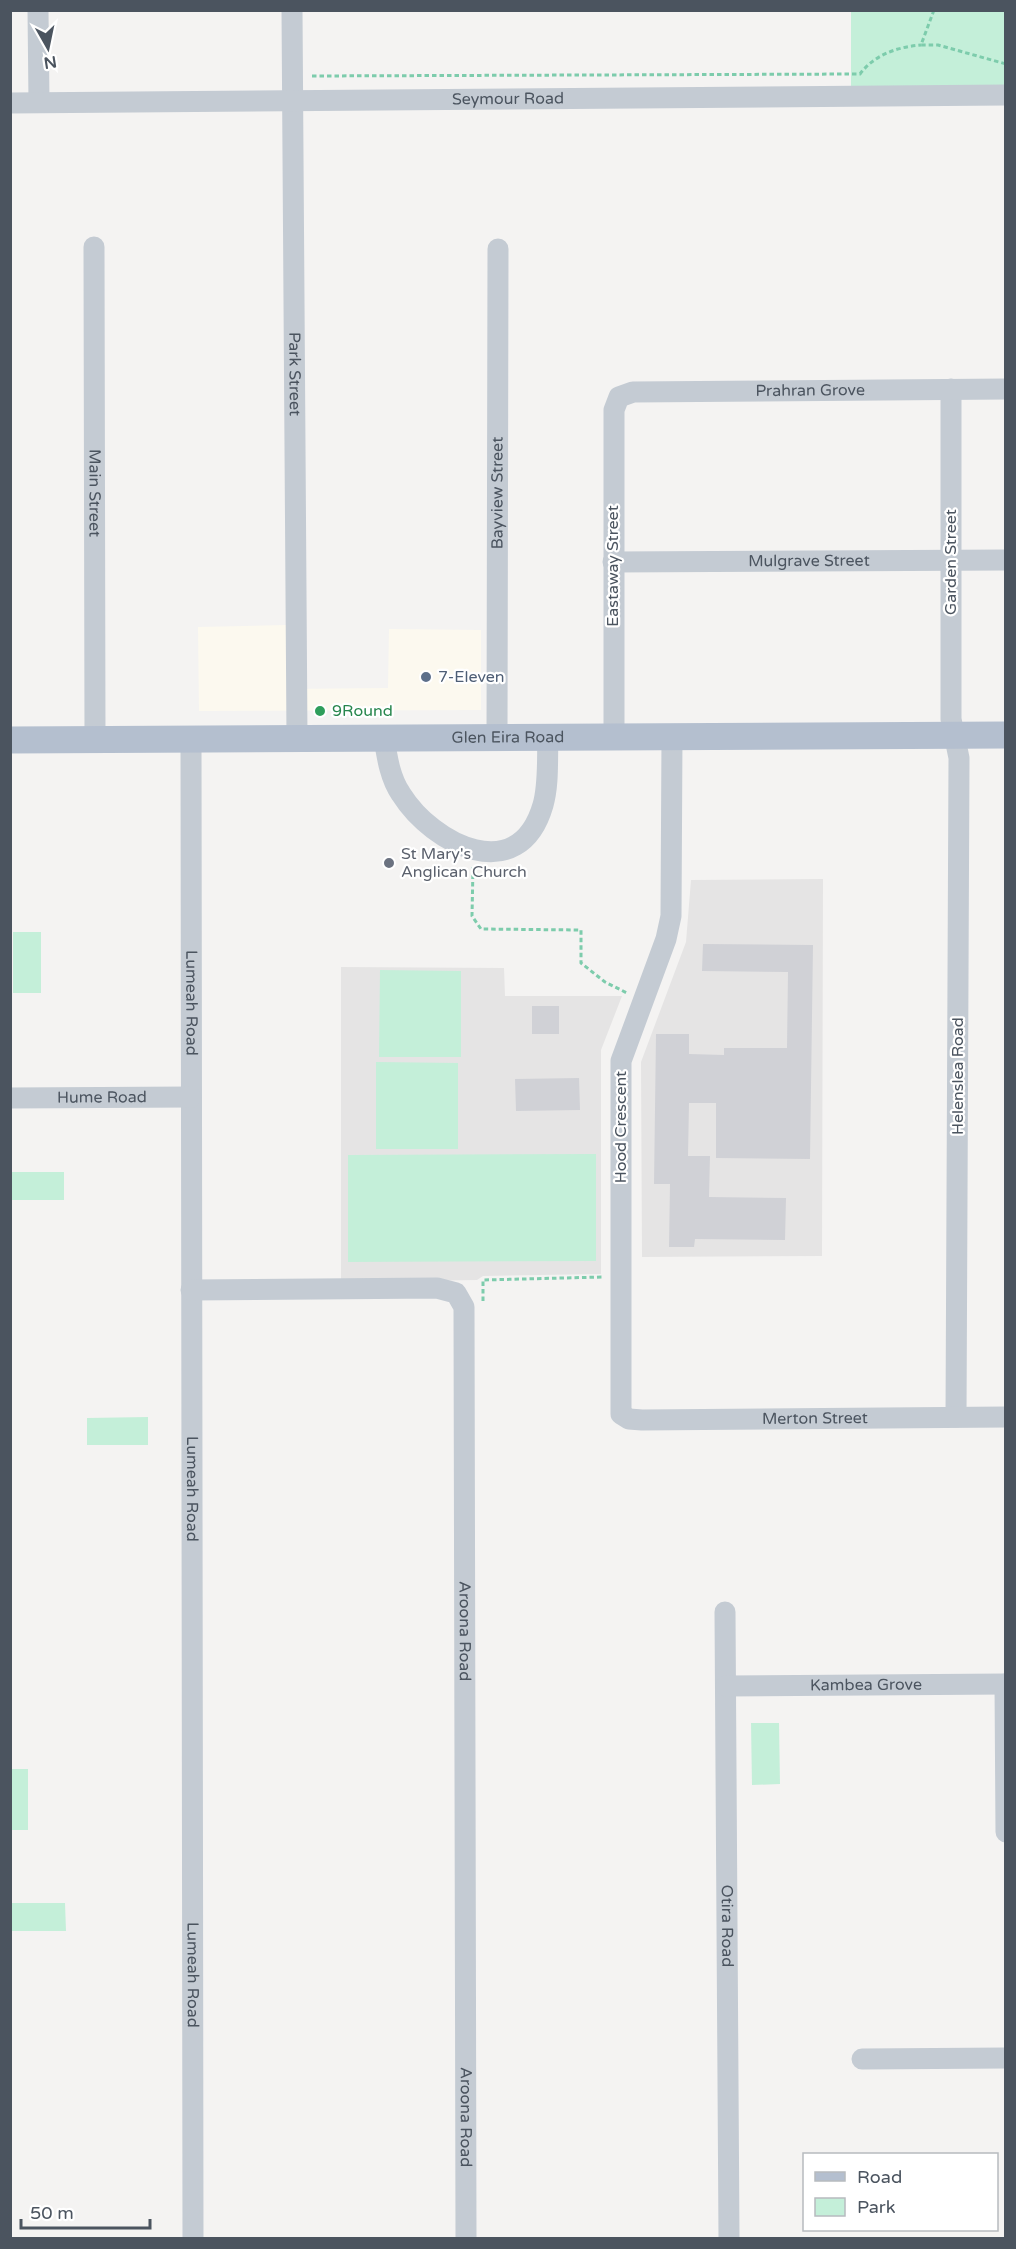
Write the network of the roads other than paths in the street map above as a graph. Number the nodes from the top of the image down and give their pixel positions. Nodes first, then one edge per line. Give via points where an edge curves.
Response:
1 (38, 10) edge
2 (292, 10) edge
3 (1005, 95) edge
4 (293, 101) junction
5 (39, 102) junction
6 (10, 103) edge
7 (94, 247) dead end
8 (498, 249) dead end
9 (1005, 389) edge
10 (951, 390) junction
11 (619, 397) joint
12 (951, 560) junction
13 (1005, 560) edge
14 (613, 562) junction
15 (955, 735) junction
16 (1005, 735) edge
17 (614, 736) junction
18 (672, 736) junction
19 (497, 737) junction
20 (548, 737) junction
21 (297, 738) junction
22 (384, 738) junction
23 (191, 739) junction
24 (10, 740) edge
25 (94, 740) junction
26 (191, 1097) junction
27 (10, 1098) edge
28 (191, 1290) junction
29 (625, 1417) joint
30 (1005, 1417) edge
31 (956, 1418) junction
32 (725, 1612) dead end
33 (1005, 1684) edge
34 (726, 1686) junction
35 (1005, 1832) edge
36 (1005, 2058) edge
37 (861, 2059) dead end
38 (193, 2238) edge
39 (466, 2238) edge
40 (729, 2238) edge

1 - 5 street
2 - 4 street, Park Street
3 - 4 street, Seymour Road
4 - 5 street, Seymour Road
4 - 21 street, Park Street
5 - 6 street, Seymour Road
7 - 25 street, Main Street
8 - 19 street, Bayview Street
9 - 10 street, Prahran Grove
10 - 11 street, Prahran Grove via 633,392
10 - 12 street, Garden Street
11 - 14 street, Eastaway Street via 614,410
12 - 13 street, Mulgrave Street
12 - 14 street, Mulgrave Street
12 - 15 street, Garden Street via 951,719
14 - 17 street, Eastaway Street
15 - 16 main road, Glen Eira Road
15 - 18 main road, Glen Eira Road
15 - 31 street, Helenslea Road via 959,751
17 - 18 main road, Glen Eira Road
17 - 20 main road, Glen Eira Road
18 - 29 street, Hood Crescent via 671,916 621,1061 620,1403
19 - 20 main road, Glen Eira Road
19 - 22 main road, Glen Eira Road
20 - 22 street via 546,790 530,833 522,842 502,851 474,852 432,828 408,805 393,778
21 - 22 main road, Glen Eira Road
21 - 23 main road, Glen Eira Road
23 - 25 main road, Glen Eira Road
23 - 26 street, Lumeah Road
24 - 25 main road, Glen Eira Road
26 - 27 street, Hume Road
26 - 28 street, Lumeah Road
28 - 38 street, Lumeah Road
28 - 39 street, Aroona Road via 438,1288 456,1293 464,1307
29 - 31 street, Merton Street
30 - 31 street, Merton Street
32 - 34 street, Otira Road
33 - 34 street, Kambea Grove
33 - 35 street
34 - 40 street, Otira Road
36 - 37 street

